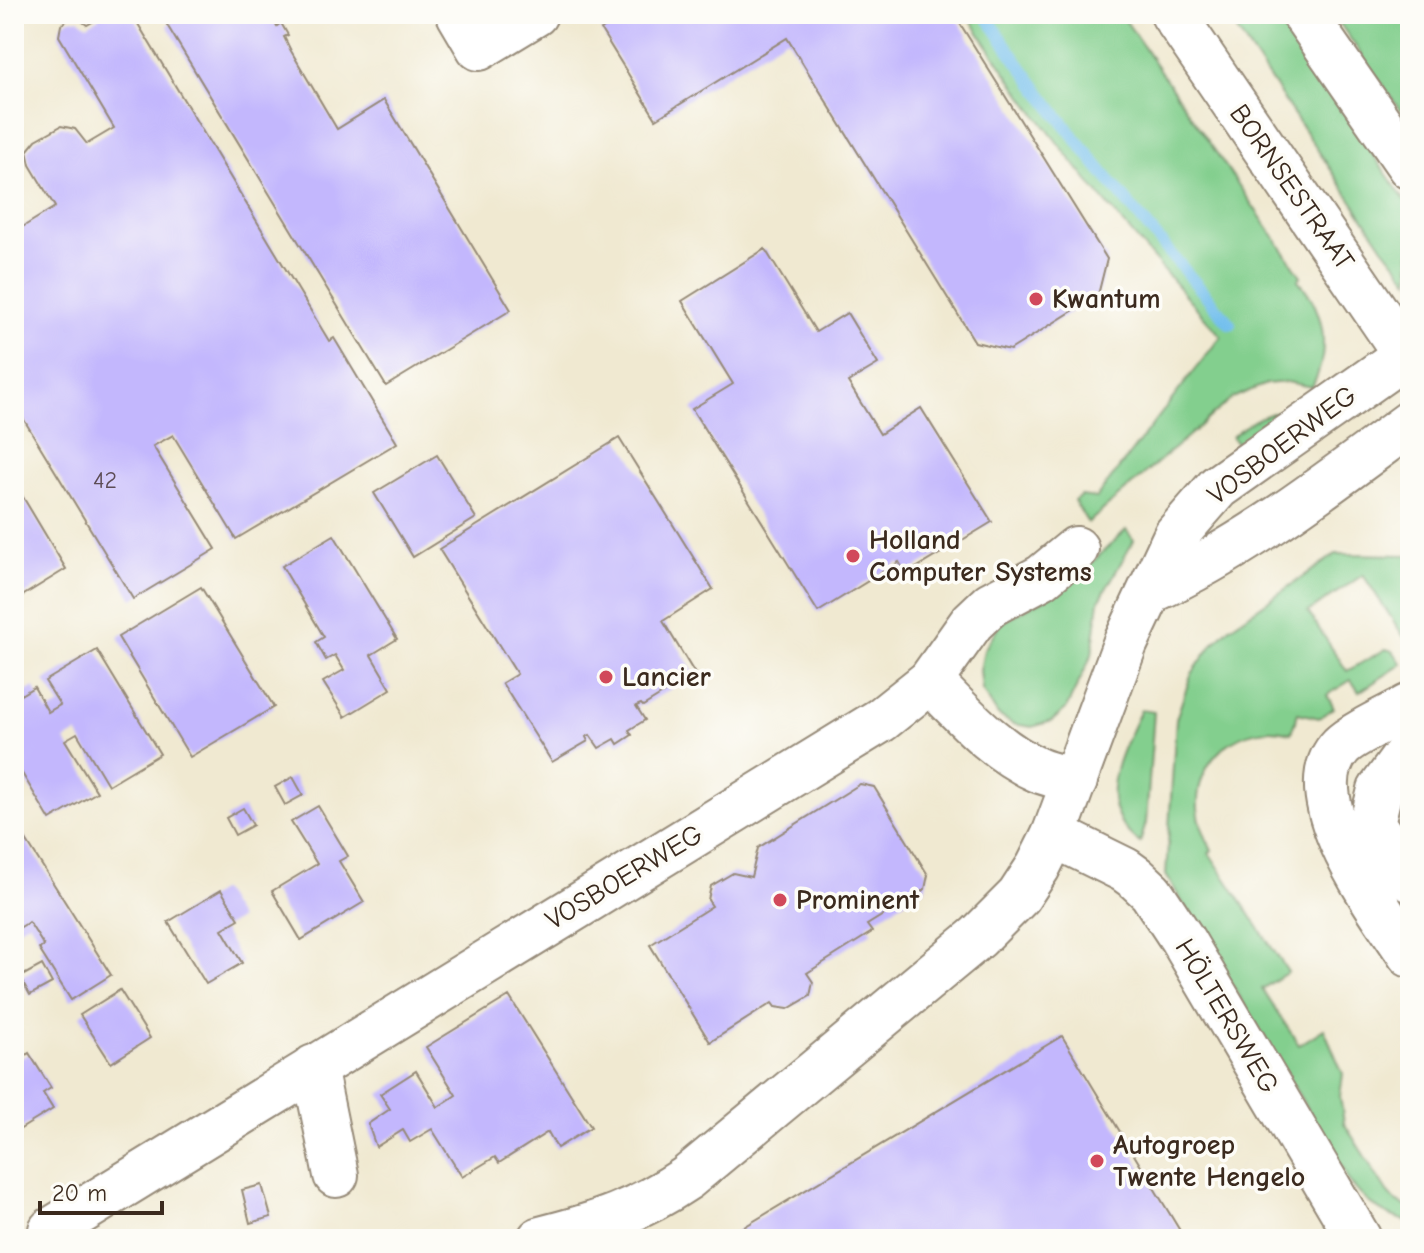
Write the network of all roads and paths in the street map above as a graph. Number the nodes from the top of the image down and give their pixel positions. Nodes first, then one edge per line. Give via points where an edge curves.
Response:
1 (459, 14) edge
2 (535, 14) edge
3 (1173, 14) edge
4 (1304, 14) edge
5 (1410, 167) edge
6 (1409, 356) edge
7 (1410, 423) edge
8 (1076, 549) dead end
9 (1151, 591) junction
10 (930, 681) junction
11 (1410, 706) edge
12 (1410, 749) edge
13 (1075, 781) junction
14 (1410, 781) edge
15 (1410, 804) edge
16 (1054, 835) junction
17 (1410, 879) edge
18 (1410, 955) edge
19 (314, 1067) junction
20 (336, 1175) dead end
21 (617, 1229) edge
22 (51, 1230) dead end
23 (540, 1239) edge
24 (1359, 1239) edge

1 - 2 street via 479,48
3 - 6 street, BORNSESTRAAT
4 - 5 street
6 - 9 street, VOSBOERWEG via 1218,487 1176,535
7 - 9 street, VOSBOERWEG via 1246,540
8 - 10 street, VOSBOERWEG via 1042,577 991,604
9 - 13 street, VOSBOERWEG via 1125,644
10 - 13 street via 1008,754
10 - 19 street, VOSBOERWEG via 881,720
11 - 18 street via 1341,746 1329,766 1326,792 1331,818 1363,883
12 - 17 street via 1380,790 1372,823
13 - 16 street, VOSBOERWEG
14 - 15 street
16 - 21 street, VOSBOERWEG via 1019,896 978,937 687,1178
16 - 24 street, HÖLTERSWEG via 1125,870 1151,892
19 - 20 street
19 - 22 street, VOSBOERWEG
21 - 23 street, VOSBOERWEG

